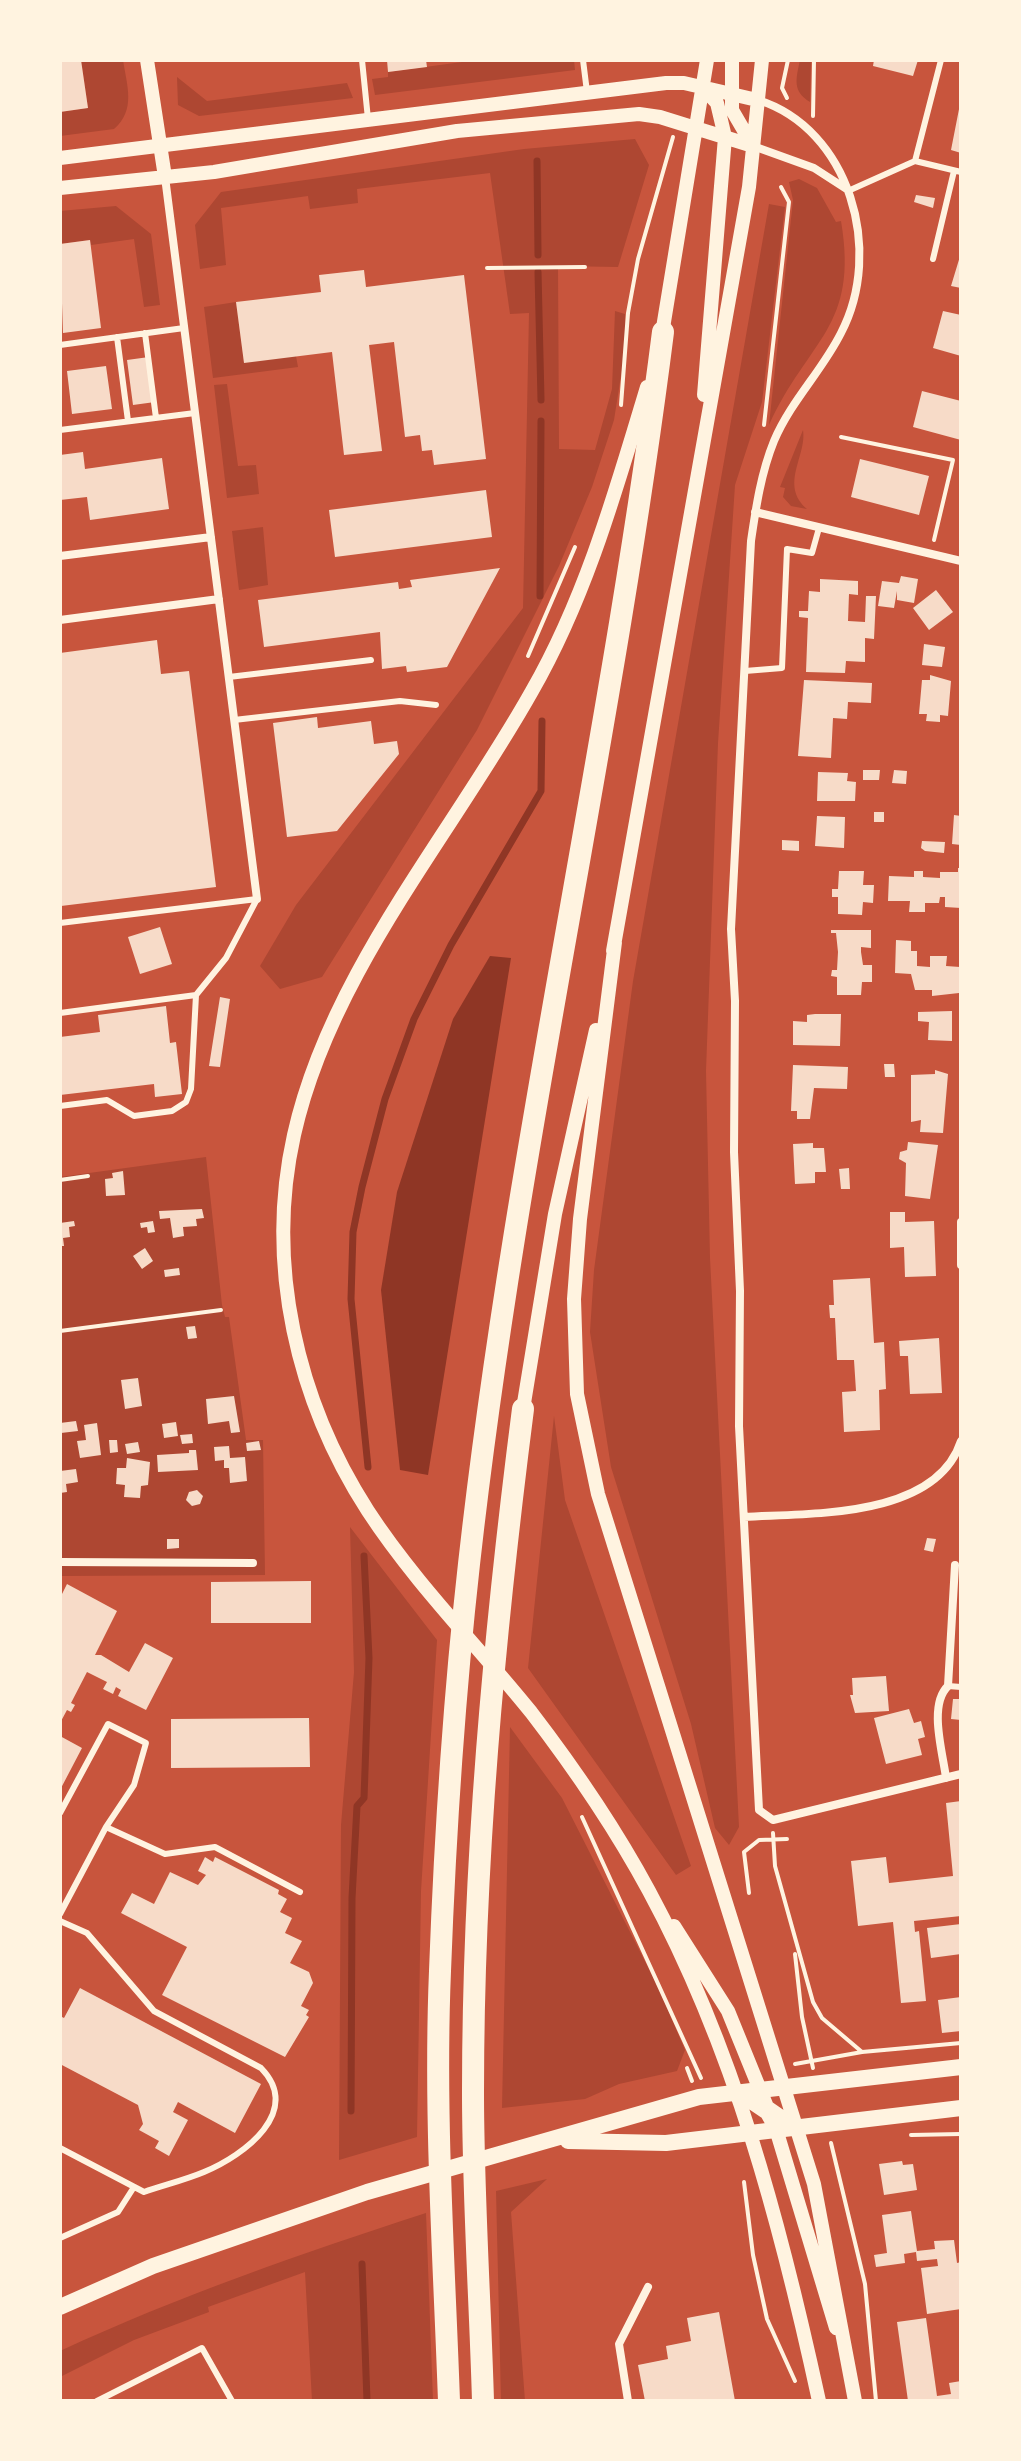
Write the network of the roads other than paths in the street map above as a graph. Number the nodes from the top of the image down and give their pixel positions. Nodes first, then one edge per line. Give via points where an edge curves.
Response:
1 (147, 60) edge
2 (362, 60) edge
3 (583, 60) edge
4 (707, 60) edge
5 (732, 60) edge
6 (762, 60) edge
7 (941, 60) edge
8 (703, 87) junction
9 (587, 92) junction
10 (730, 94) junction
11 (757, 100) junction
12 (368, 119) junction
13 (697, 128) junction
14 (725, 137) junction
15 (160, 146) junction
16 (753, 146) junction
17 (60, 158) edge
18 (915, 161) junction
19 (958, 171) edge
20 (165, 177) junction
21 (60, 188) edge
22 (848, 191) junction
23 (933, 259) dead end
24 (184, 328) junction
25 (663, 332) junction
26 (145, 333) junction
27 (117, 337) junction
28 (60, 345) edge
29 (195, 413) junction
30 (156, 418) junction
31 (128, 421) junction
32 (60, 430) edge
33 (698, 478) junction
34 (755, 512) junction
35 (819, 528) junction
36 (211, 537) junction
37 (60, 556) edge
38 (961, 561) edge
39 (219, 599) junction
40 (60, 620) edge
41 (371, 660) dead end
42 (745, 671) junction
43 (229, 677) junction
44 (436, 705) dead end
45 (234, 720) junction
46 (257, 899) junction
47 (60, 923) edge
48 (615, 942) junction
49 (196, 995) junction
50 (60, 1013) edge
51 (60, 1106) edge
52 (961, 1222) edge
53 (960, 1233) edge
54 (961, 1265) edge
55 (523, 1409) joint
56 (961, 1441) edge
57 (744, 1517) junction
58 (60, 1562) edge
59 (253, 1563) dead end
60 (955, 1565) dead end
61 (948, 1686) junction
62 (961, 1687) edge
63 (961, 1774) edge
64 (946, 1778) junction
65 (60, 1813) edge
66 (106, 1827) junction
67 (619, 1840) junction
68 (300, 1892) dead end
69 (60, 1914) edge
70 (60, 1921) edge
71 (961, 2067) edge
72 (783, 2087) junction
73 (758, 2090) junction
74 (736, 2092) junction
75 (961, 2108) edge
76 (796, 2127) junction
77 (776, 2129) junction
78 (750, 2132) junction
79 (552, 2142) junction
80 (60, 2148) edge
81 (134, 2187) junction
82 (60, 2238) edge
83 (648, 2287) dead end
84 (60, 2307) edge
85 (852, 2379) junction
86 (97, 2401) edge
87 (232, 2401) edge
88 (449, 2401) edge
89 (483, 2401) edge
90 (628, 2401) edge
91 (819, 2401) edge
92 (855, 2401) edge

1 - 15 street
2 - 12 lane
3 - 9 lane
4 - 8 street
5 - 10 street
6 - 11 street
7 - 18 lane
8 - 9 street via 666,83
8 - 10 street
8 - 13 street
8 - 14 street via 717,103
9 - 12 street
10 - 11 street
10 - 16 street via 739,127
11 - 16 street
11 - 22 street via 776,106 810,130
12 - 15 street
13 - 14 street
13 - 20 street via 660,117 625,115 457,131
13 - 25 street
14 - 16 street
14 - 33 street
15 - 17 street
15 - 20 street
16 - 22 street via 814,168
16 - 33 street
18 - 19 lane
18 - 22 lane
19 - 23 lane
20 - 21 street
20 - 24 street
22 - 34 street via 860,243 853,302 841,334 778,432
24 - 26 lane
24 - 29 street
25 - 67 street via 600,539 536,685 345,995 319,1050 302,1100 285,1187 282,1238 286,1295 315,1409 346,1474 408,1565 532,1714
25 - 88 highway via 643,489 503,1300 468,1566 439,1974
26 - 27 lane
26 - 30 lane
27 - 28 lane
27 - 31 lane
29 - 30 lane
29 - 36 street
30 - 31 lane
31 - 32 lane
33 - 48 street
34 - 35 street
34 - 42 street
35 - 38 street
35 - 42 lane via 812,553 787,549 782,668
36 - 37 street
36 - 39 street
39 - 40 street
39 - 43 street
41 - 43 lane
42 - 57 street via 731,929
43 - 45 street
44 - 45 lane via 400,701
45 - 46 street
46 - 47 lane
46 - 49 lane via 226,958
48 - 55 street via 555,1214
48 - 72 street via 580,1219 574,1299 577,1394 598,1494
49 - 50 lane
49 - 51 lane via 186,1102 172,1111 134,1116 107,1100
52 - 53 street
53 - 54 street
55 - 89 highway via 497,1615 483,1814 473,2094
56 - 57 street via 946,1468 908,1496 841,1511
57 - 64 street via 759,1810 773,1820
58 - 59 street
60 - 61 street
61 - 62 lane
61 - 64 street via 940,1693 938,1706
63 - 64 street
65 - 66 lane via 108,1724 146,1743 134,1785
66 - 68 lane via 165,1854 215,1847
66 - 69 lane
67 - 73 street via 728,2011
67 - 74 street via 683,1963
70 - 81 lane via 87,1933 154,2011 261,2068 278,2095 269,2124 206,2172 144,2192
71 - 72 main road
72 - 73 main road
72 - 76 street
73 - 74 main road
73 - 76 street via 767,2107
74 - 77 street via 767,2113
74 - 78 street
74 - 79 main road via 699,2097
75 - 76 main road
76 - 77 main road
76 - 85 street via 823,2220
77 - 78 main road
77 - 85 street
78 - 79 main road via 666,2143
78 - 91 street via 778,2225
79 - 84 main road via 367,2192 153,2266
80 - 81 lane
81 - 82 lane via 118,2212
83 - 90 street via 619,2344
85 - 92 street
86 - 87 lane via 202,2348

